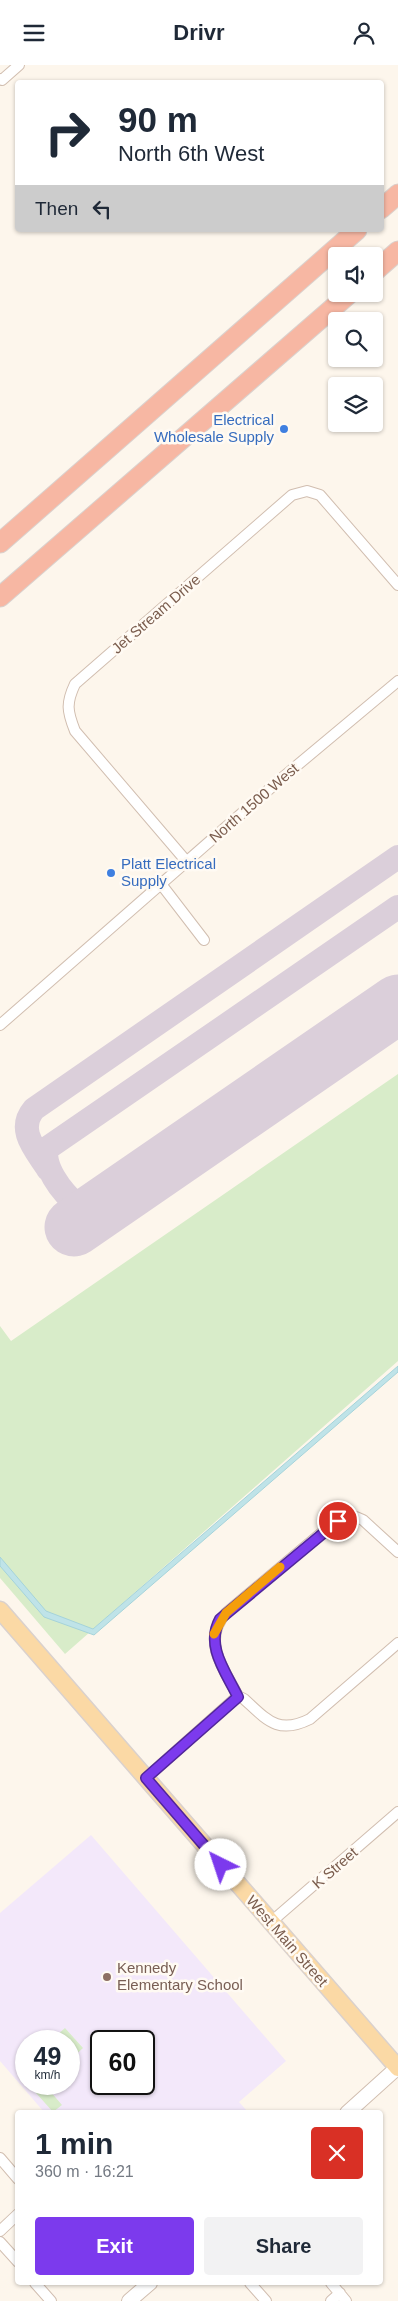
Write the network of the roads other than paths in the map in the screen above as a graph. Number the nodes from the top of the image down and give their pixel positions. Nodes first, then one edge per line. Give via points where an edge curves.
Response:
1 (19, 65) edge
2 (0, 80) edge
3 (398, 194) edge
4 (384, 206) edge
5 (355, 232) edge
6 (398, 251) edge
7 (383, 264) edge
8 (340, 302) edge
9 (151, 466) junction
10 (0, 543) edge
11 (398, 585) edge
12 (0, 597) edge
13 (0, 610) edge
14 (398, 681) edge
15 (187, 861) junction
16 (161, 884) junction
17 (204, 940) dead end
18 (0, 1025) edge
19 (396, 1550) edge
20 (0, 1610) edge
21 (398, 1643) edge
22 (238, 1697) junction
23 (146, 1778) junction
24 (398, 1812) edge
25 (271, 1922) junction
26 (398, 2068) edge
27 (350, 2110) edge
28 (0, 2158) edge
29 (15, 2176) edge
30 (15, 2217) edge
31 (0, 2231) edge
32 (0, 2242) edge
33 (15, 2259) edge
34 (37, 2285) edge
35 (148, 2285) edge
36 (252, 2285) edge
37 (333, 2285) edge
38 (343, 2297) edge
39 (51, 2301) edge
40 (129, 2301) edge
41 (266, 2301) edge
42 (331, 2301) edge

1 - 2 street
3 - 4 highway
5 - 10 highway
6 - 7 highway
8 - 9 highway
9 - 12 highway
9 - 13 highway
11 - 15 street, Jet Stream Drive via 320,495 307,491 292,495 76,684 68,699 69,716 75,731
14 - 15 street, North 1500 West
15 - 16 street, North 1500 West
16 - 17 street
16 - 18 street, North 1500 West
19 - 22 street via 363,1520 356,1517 338,1521 226,1613 216,1627 214,1643
20 - 23 main road, West Main Street
21 - 22 street via 301,1724 292,1727 274,1724
22 - 23 street
23 - 25 main road, West Main Street
24 - 25 street, K Street
25 - 26 main road, West Main Street
26 - 27 street
28 - 29 street
30 - 31 street
32 - 33 street
34 - 39 street
35 - 40 street
36 - 41 street
37 - 38 street
38 - 42 street

